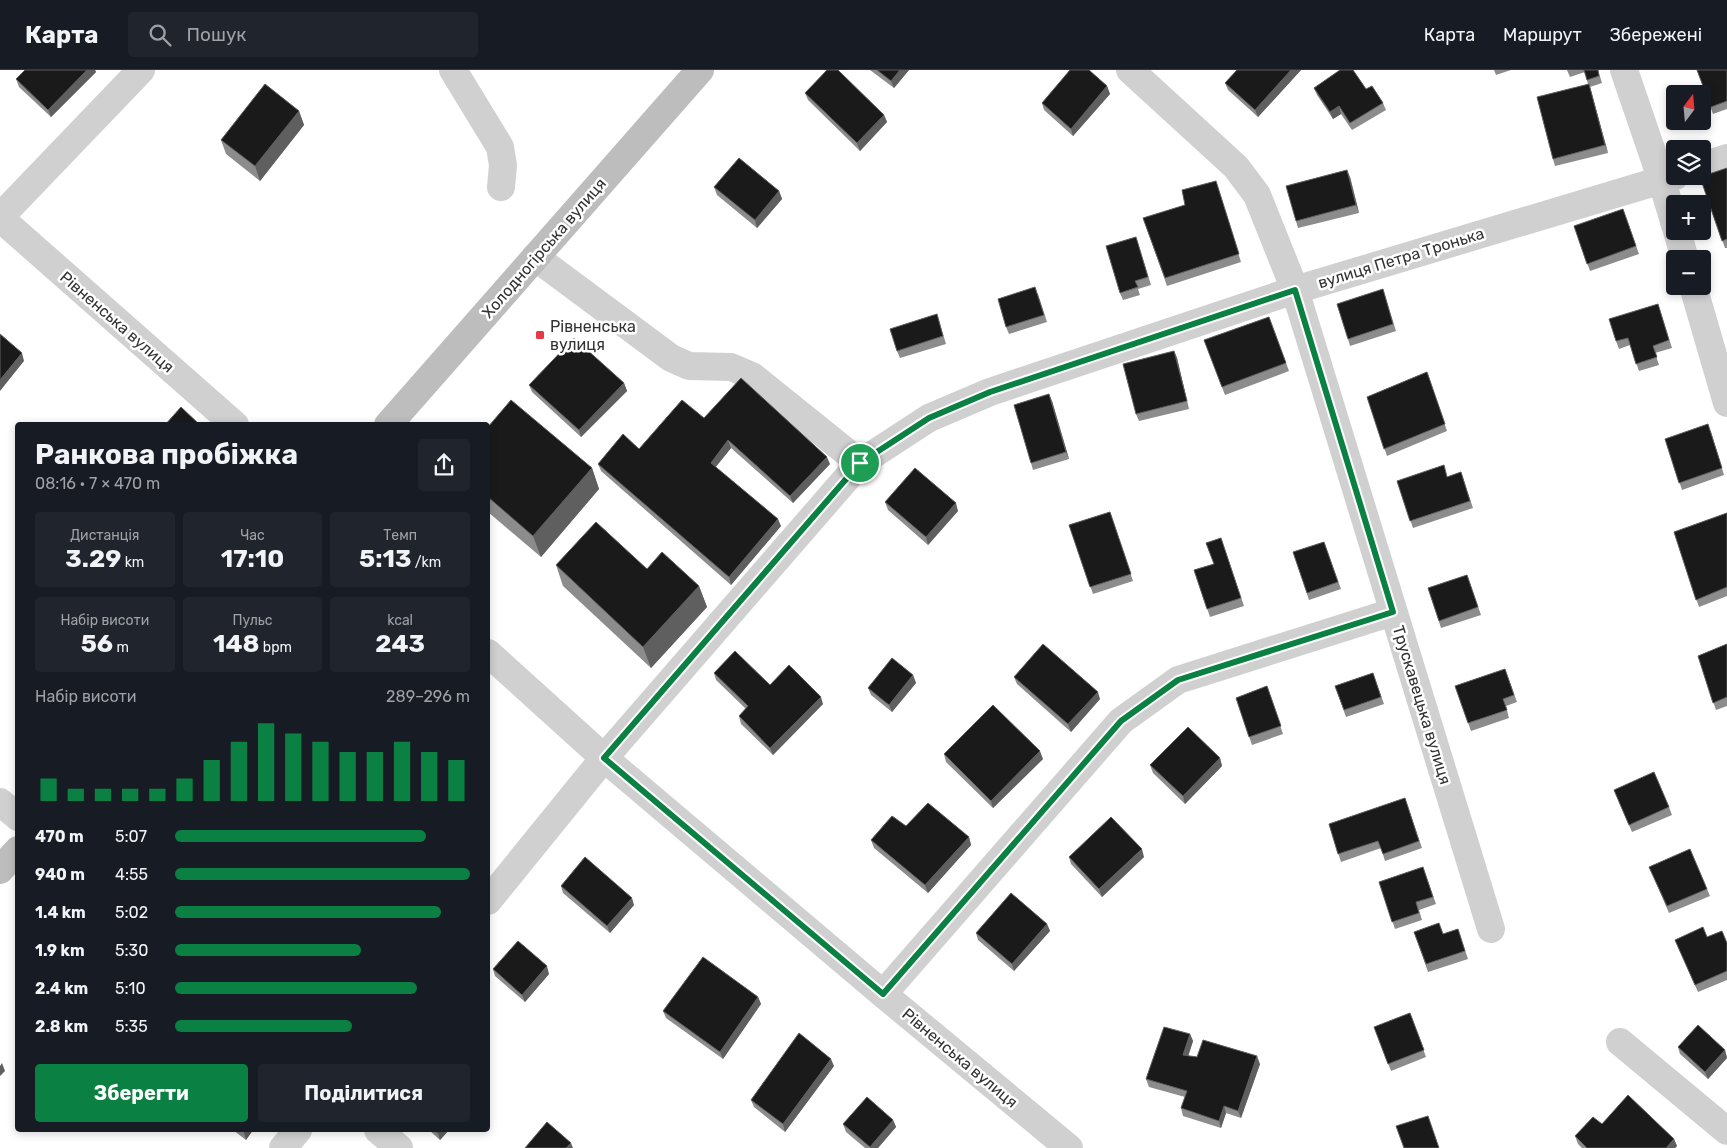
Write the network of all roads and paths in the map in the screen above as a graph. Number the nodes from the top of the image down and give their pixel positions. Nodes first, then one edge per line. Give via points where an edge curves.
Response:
1 (141, 70) edge
2 (453, 70) edge
3 (700, 70) edge
4 (1130, 70) edge
5 (1624, 70) edge
6 (1727, 158) edge
7 (1711, 163) edge
8 (1666, 173) edge
9 (1666, 179) edge
10 (501, 187) dead end
11 (0, 218) edge
12 (535, 258) junction
13 (1295, 290) junction
14 (1696, 295) edge
15 (1727, 403) edge
16 (232, 422) edge
17 (391, 422) edge
18 (860, 463) junction
19 (1393, 612) junction
20 (490, 655) edge
21 (604, 758) junction
22 (0, 802) edge
23 (15, 815) edge
24 (15, 853) edge
25 (0, 870) edge
26 (490, 899) edge
27 (1491, 929) dead end
28 (883, 994) junction
29 (1620, 1042) dead end
30 (1727, 1131) edge
31 (296, 1132) edge
32 (380, 1132) edge
33 (283, 1148) edge
34 (399, 1148) edge
35 (1069, 1148) edge

1 - 11 street
2 - 10 street via 500,147 504,165
3 - 12 main road, Холодногірська вулиця
4 - 13 street, Трускавецька вулиця via 1236,167 1257,195
5 - 8 street
6 - 7 street
9 - 13 street, вулиця Петра Тронька
11 - 16 street, Рівненська вулиця
12 - 17 main road, Холодногірська вулиця
12 - 18 street via 671,358 689,366 731,367 752,376
13 - 18 street, вулиця Петра Тронька via 990,392 929,418
13 - 19 street, Трускавецька вулиця
14 - 15 street
18 - 21 street, вулиця Петра Тронька
19 - 27 street, Трускавецька вулиця
19 - 28 street via 1178,680 1121,721
20 - 21 street, Рівненська вулиця
21 - 26 street, вулиця Петра Тронька
21 - 28 street, Рівненська вулиця
22 - 23 street
24 - 25 main road
28 - 35 street, Рівненська вулиця
29 - 30 street
31 - 33 street
32 - 34 street

